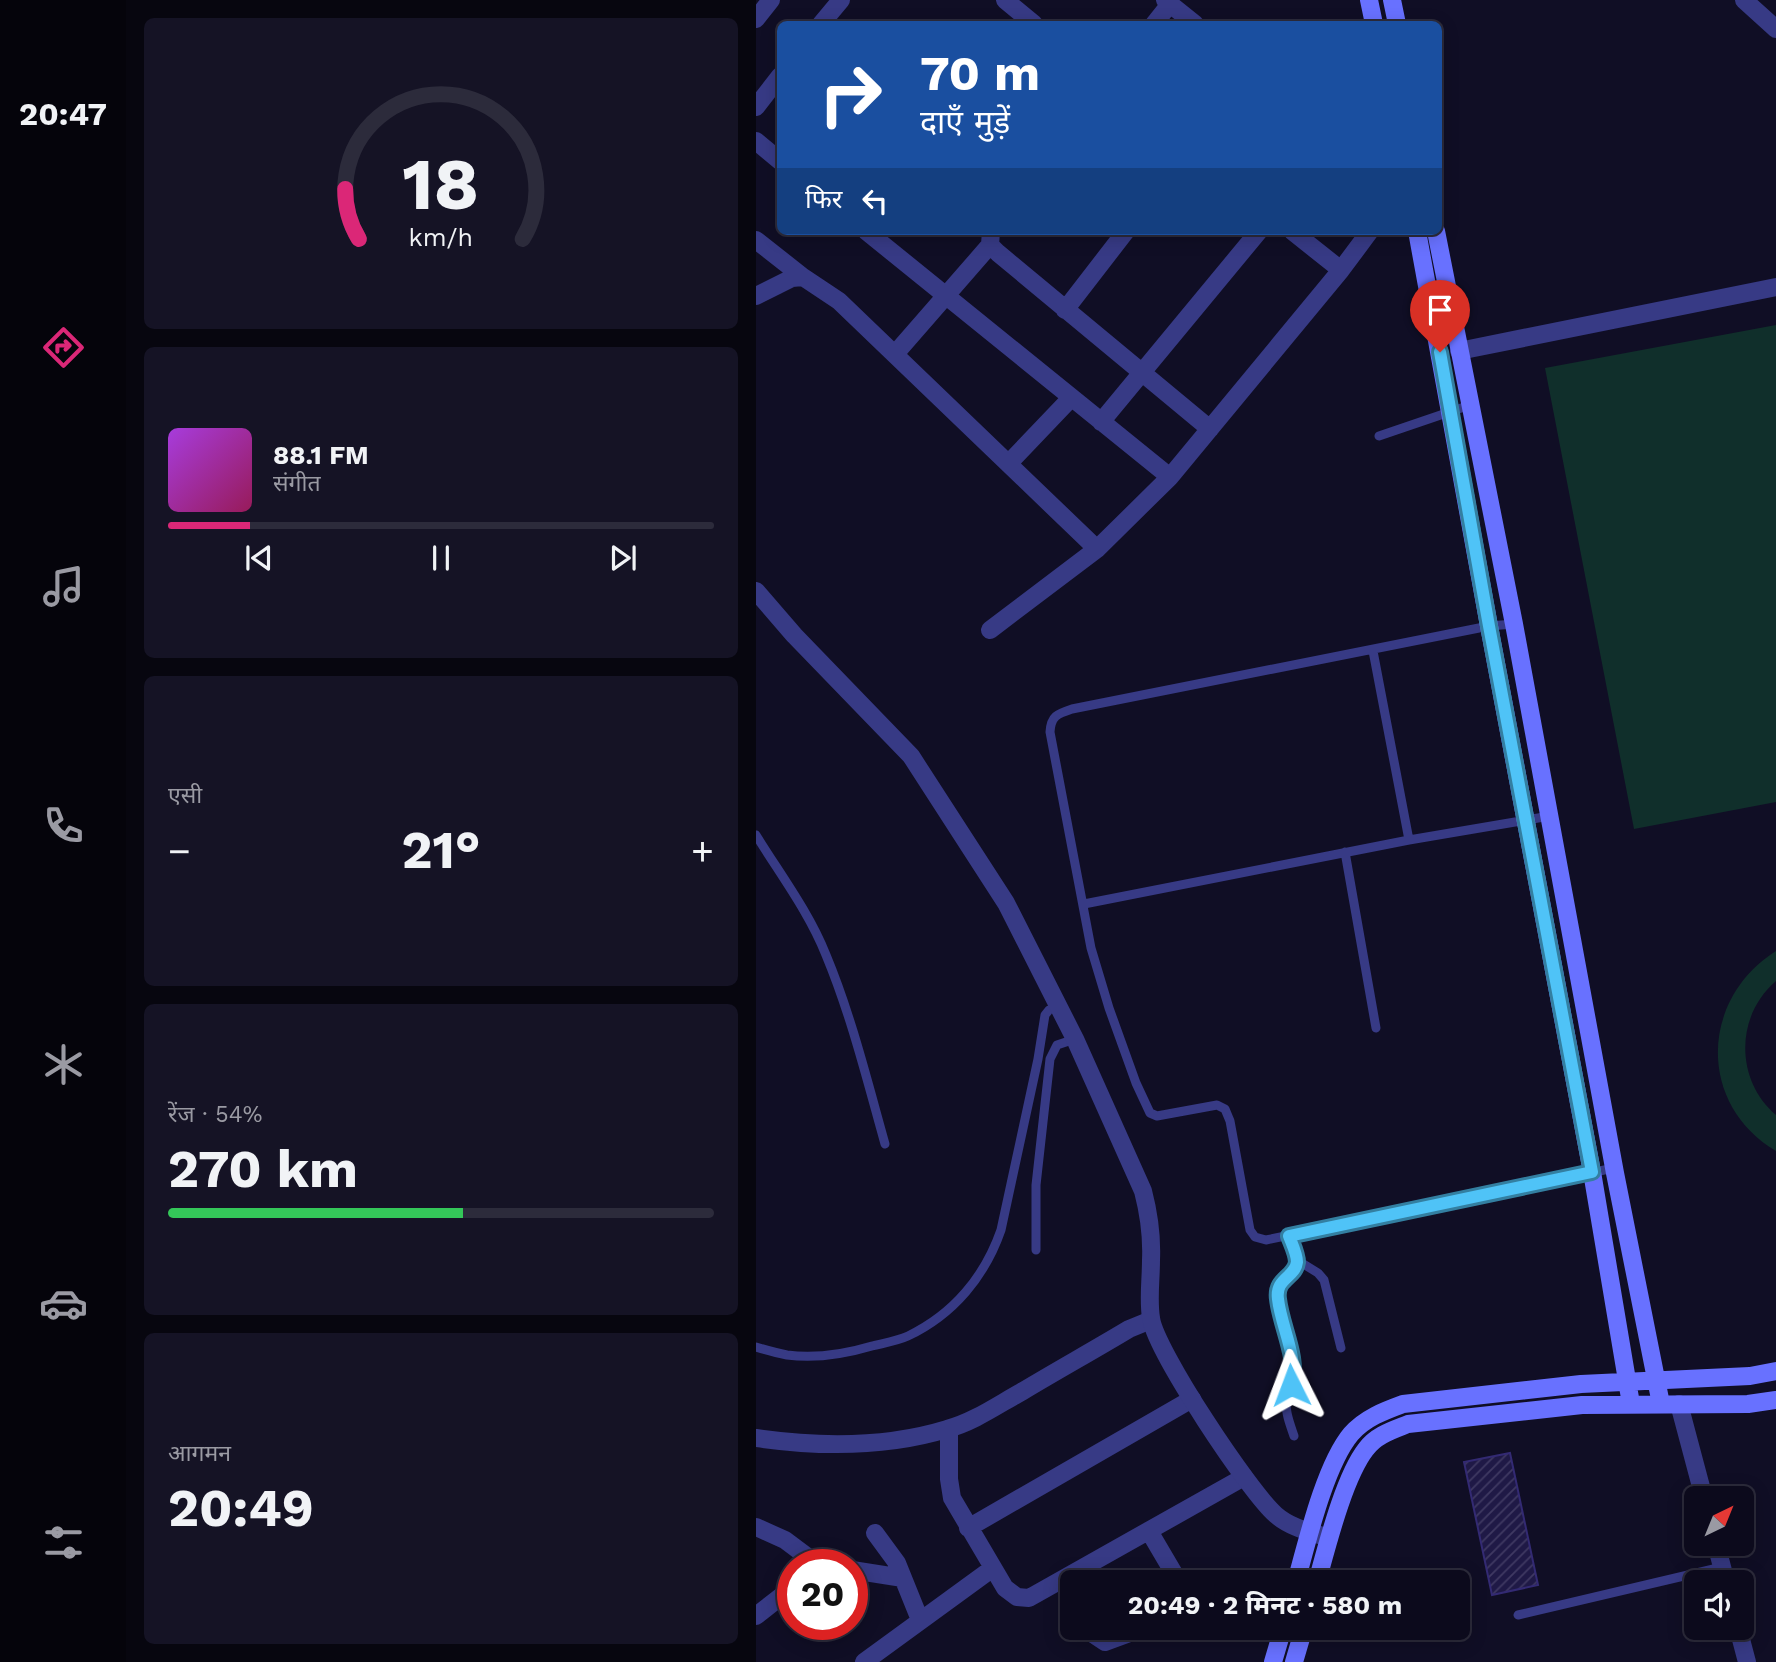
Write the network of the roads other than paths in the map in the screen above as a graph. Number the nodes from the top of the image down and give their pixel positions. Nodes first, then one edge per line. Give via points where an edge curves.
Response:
1 (771, 0) edge
2 (841, 0) edge
3 (1004, 0) edge
4 (1369, 0) edge
5 (1392, 0) edge
6 (1744, 0) edge
7 (1167, 2) edge
8 (756, 19) edge
9 (824, 21) edge
10 (1030, 21) edge
11 (1156, 21) edge
12 (1191, 21) edge
13 (1373, 21) edge
14 (1396, 21) edge
15 (1776, 29) edge
16 (777, 80) edge
17 (756, 107) edge
18 (756, 141) edge
19 (777, 158) edge
20 (871, 235) edge
21 (1123, 235) edge
22 (1256, 235) edge
23 (1297, 235) edge
24 (1367, 235) edge
25 (1418, 235) edge
26 (1437, 235) edge
27 (990, 238) edge
28 (756, 240) edge
29 (1341, 270) junction
30 (803, 277) junction
31 (1776, 287) edge
32 (945, 295) junction
33 (756, 296) edge
34 (1065, 310) junction
35 (1459, 351) junction
36 (895, 354) junction
37 (1142, 373) junction
38 (1071, 398) junction
39 (1470, 405) junction
40 (1450, 411) junction
41 (1101, 422) junction
42 (1210, 429) junction
43 (1378, 436) dead end
44 (1009, 463) junction
45 (1170, 477) junction
46 (1097, 549) junction
47 (756, 591) edge
48 (1514, 624) junction
49 (1489, 626) junction
50 (990, 631) dead end
51 (1373, 651) junction
52 (1550, 816) junction
53 (1526, 819) junction
54 (756, 835) edge
55 (1409, 840) junction
56 (1345, 852) junction
57 (1084, 904) junction
58 (1058, 1006) junction
59 (1376, 1028) dead end
60 (1075, 1039) junction
61 (885, 1143) dead end
62 (1614, 1168) junction
63 (1592, 1172) junction
64 (1289, 1236) junction
65 (1036, 1250) dead end
66 (1297, 1260) junction
67 (1151, 1321) junction
68 (756, 1347) edge
69 (1341, 1348) dead end
70 (1776, 1371) edge
71 (1657, 1381) junction
72 (1627, 1382) junction
73 (1192, 1399) junction
74 (1776, 1400) edge
75 (1631, 1404) junction
76 (1670, 1404) junction
77 (948, 1429) junction
78 (1294, 1436) dead end
79 (756, 1438) edge
80 (1244, 1478) junction
81 (1700, 1486) edge
82 (756, 1527) edge
83 (968, 1528) junction
84 (1149, 1531) junction
85 (1310, 1531) junction
86 (875, 1533) dead end
87 (1329, 1538) junction
88 (797, 1549) edge
89 (993, 1568) junction
90 (1081, 1570) edge
91 (1172, 1570) edge
92 (1299, 1570) edge
93 (1320, 1570) edge
94 (868, 1573) edge
95 (903, 1578) junction
96 (1060, 1582) edge
97 (1684, 1582) edge
98 (777, 1600) edge
99 (1518, 1615) dead end
100 (756, 1616) edge
101 (920, 1620) junction
102 (1279, 1640) edge
103 (1300, 1640) edge
104 (1741, 1640) edge
105 (1745, 1661) edge
106 (864, 1662) edge
107 (1273, 1662) edge
108 (1294, 1662) edge

1 - 8 street
2 - 9 street
3 - 10 street
4 - 13 main road
5 - 14 main road
6 - 15 street
7 - 11 street
7 - 12 street
16 - 17 street
18 - 19 street
20 - 32 street
21 - 34 street
22 - 37 street
23 - 29 street
24 - 29 street
25 - 40 main road
26 - 35 main road
27 - 32 street
27 - 34 street
28 - 30 street
29 - 42 street
30 - 33 street
30 - 36 street via 839,301
31 - 35 street
32 - 36 street
32 - 38 street
34 - 37 street
35 - 39 main road
36 - 44 street
37 - 41 street
37 - 42 street
38 - 41 street
38 - 44 street
39 - 40 lane
39 - 48 main road
40 - 43 lane
40 - 49 main road
41 - 45 street
42 - 45 street
44 - 46 street
45 - 46 street
46 - 50 street
47 - 58 street via 911,756 1006,903
48 - 49 lane
48 - 52 main road
49 - 51 lane
49 - 53 main road
51 - 55 lane
51 - 57 lane via 1057,714 1050,732
52 - 53 lane
52 - 62 main road
53 - 55 lane
53 - 63 main road
54 - 61 lane via 826,954
55 - 56 lane
56 - 57 lane
56 - 59 lane
57 - 64 lane via 1108,1008 1150,1113 1157,1116 1217,1105 1225,1109 1250,1230 1266,1241
58 - 60 street
58 - 68 lane via 1045,1015 1001,1230 989,1259 965,1295 906,1337 850,1353 789,1355
60 - 65 lane via 1057,1045 1050,1059 1036,1185
60 - 67 street via 1143,1192 1149,1216
62 - 63 lane
62 - 71 main road
63 - 64 lane
63 - 72 main road
64 - 66 lane
66 - 69 lane via 1324,1280
66 - 78 lane via 1293,1272 1280,1283 1277,1298 1294,1370 1286,1400
67 - 73 street
67 - 77 street
70 - 71 main road
71 - 72 main road
71 - 76 main road
72 - 75 main road
72 - 85 main road via 1403,1404 1375,1415 1352,1433 1337,1456
73 - 80 street
73 - 83 street
74 - 76 main road
75 - 76 main road
75 - 87 main road via 1408,1423 1385,1432 1367,1447 1356,1465
76 - 81 street
77 - 79 street via 854,1444
77 - 83 street via 952,1498
80 - 84 street
80 - 85 street via 1276,1515
82 - 88 street
83 - 89 street
84 - 90 street
84 - 91 street
85 - 87 street
85 - 92 main road
86 - 95 street
87 - 93 main road
89 - 96 street via 1005,1588 1017,1597 1029,1598
89 - 101 street
94 - 95 street
95 - 101 street
97 - 99 lane
98 - 100 street
101 - 106 street
102 - 107 main road
103 - 108 main road
104 - 105 street

